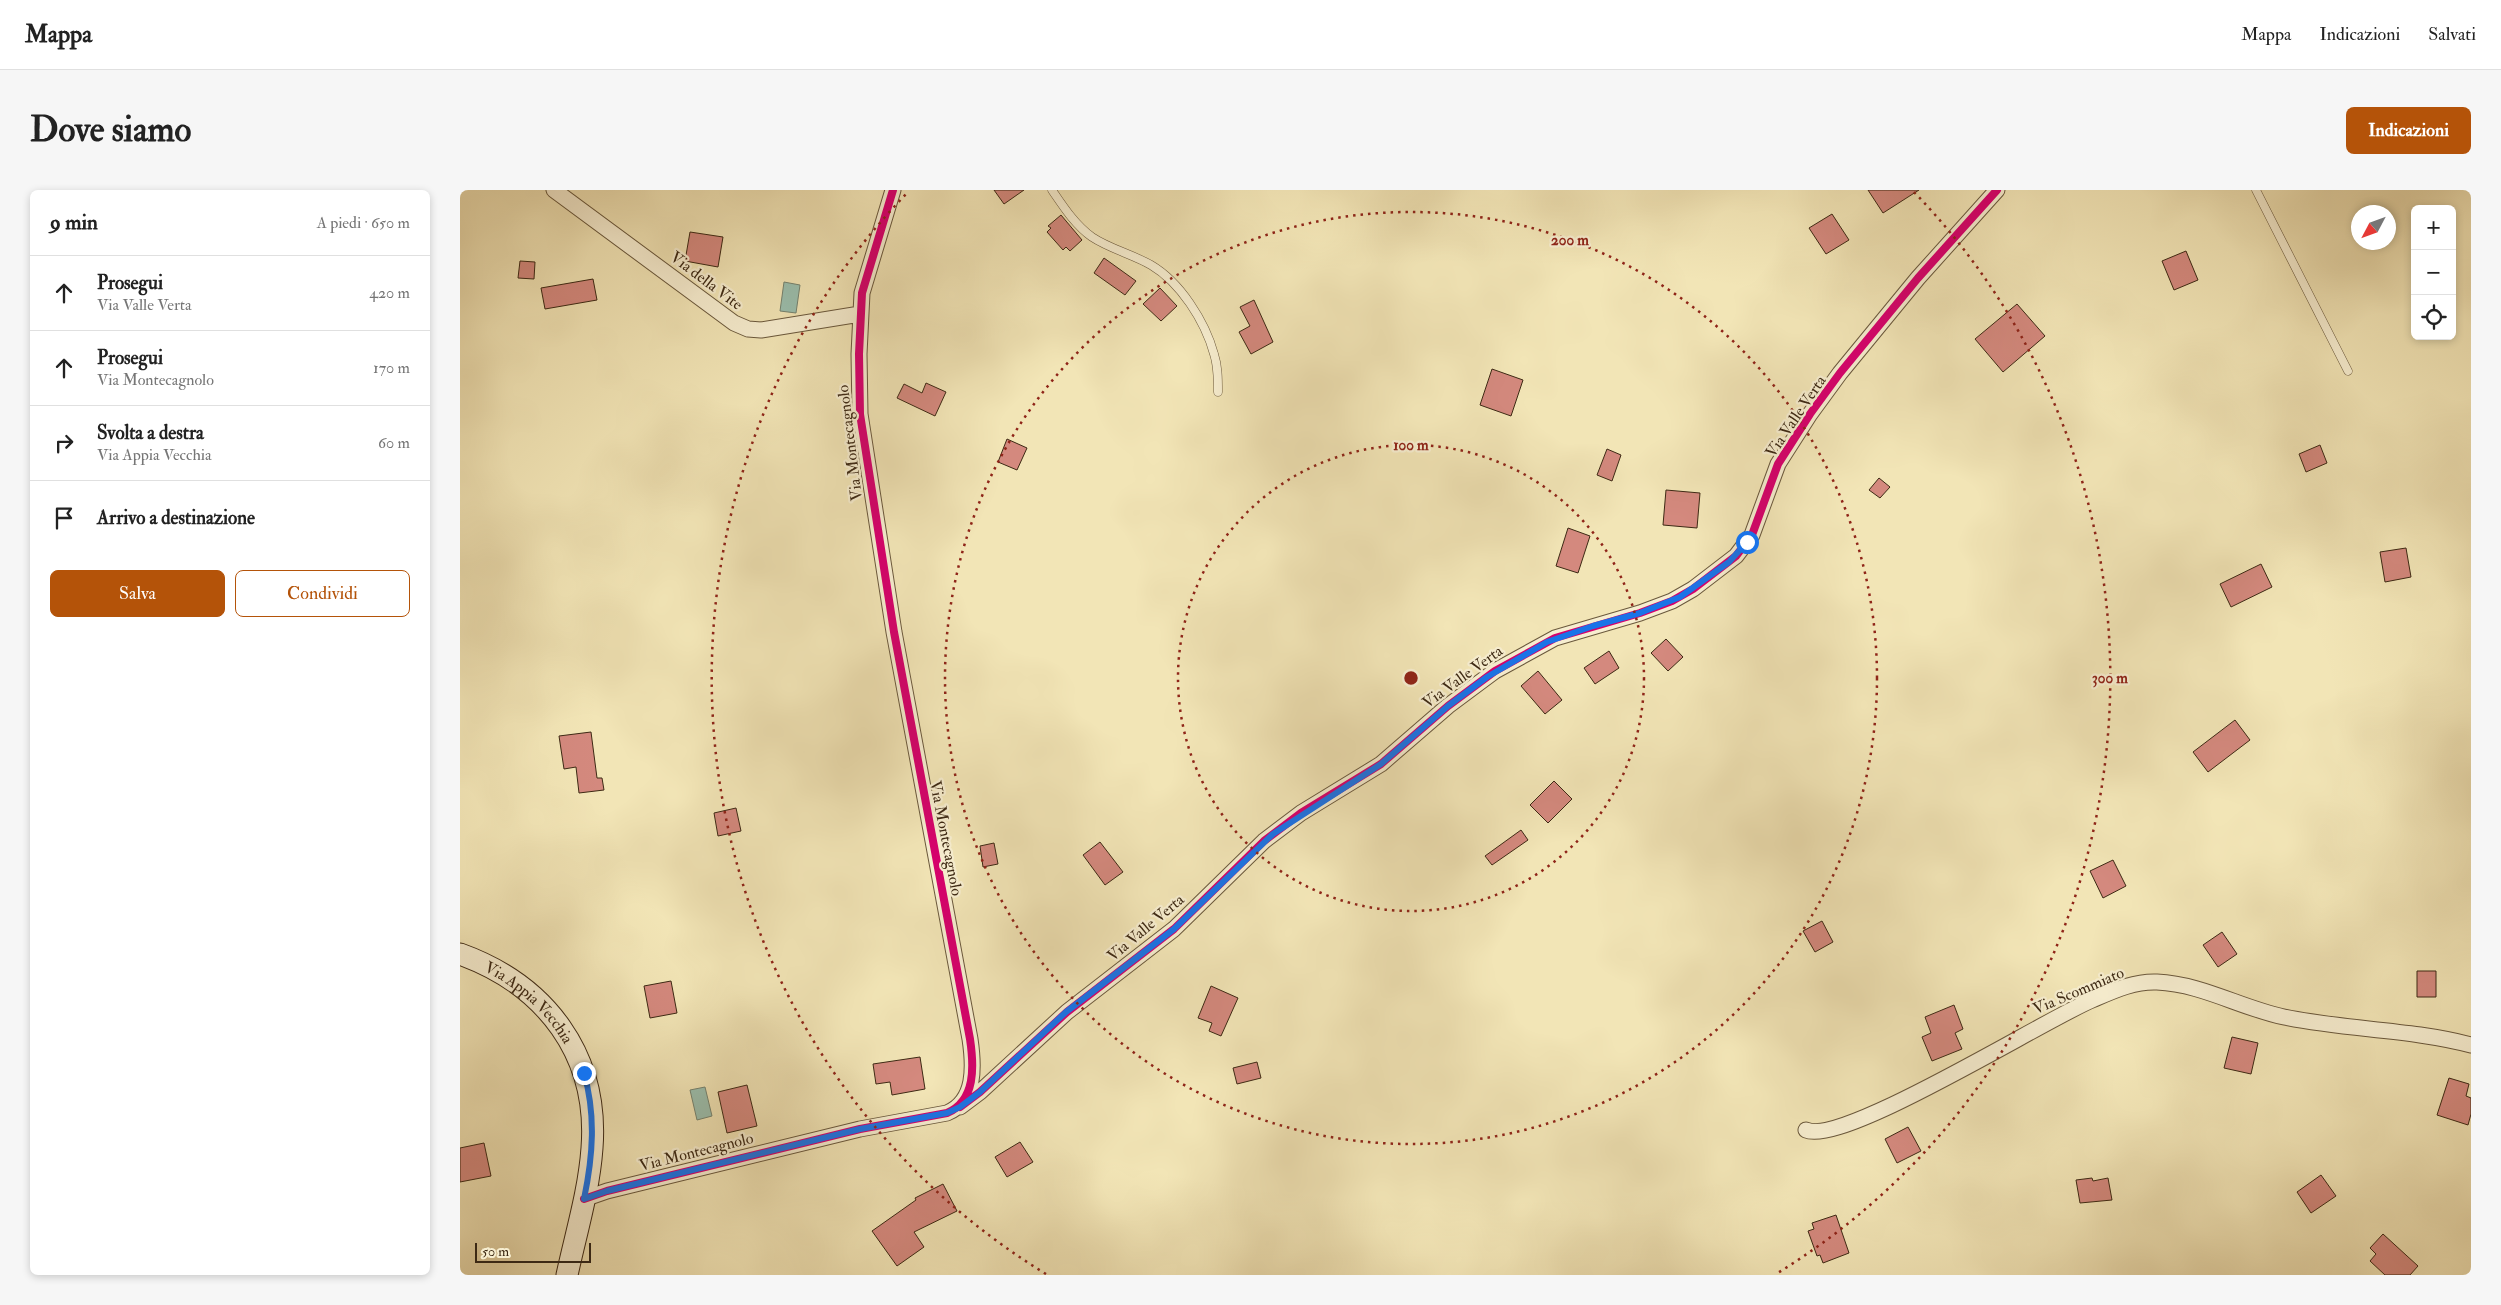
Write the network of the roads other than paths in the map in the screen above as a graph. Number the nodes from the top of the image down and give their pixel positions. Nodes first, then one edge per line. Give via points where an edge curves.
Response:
1 (554, 190) edge
2 (892, 190) edge
3 (1052, 190) edge
4 (1997, 190) edge
5 (2256, 190) edge
6 (860, 314) junction
7 (2348, 371) dead end
8 (1218, 392) dead end
9 (460, 954) edge
10 (2471, 1045) edge
11 (960, 1107) junction
12 (1806, 1130) dead end
13 (584, 1199) junction
14 (567, 1275) edge

1 - 6 street, Via della Vite via 744,328 761,330
2 - 6 street, Via Montecagnolo via 868,268
3 - 8 lane via 1091,236 1152,266 1180,291 1211,343
4 - 11 street, Via Valle Verta via 1918,278 1810,414 1778,464 1752,535 1736,556 1672,601 1547,642 1487,677 1381,764 1301,813 1269,837 1174,929 1066,1012
5 - 7 lane
6 - 11 street, Via Montecagnolo via 858,387 864,443 894,632 971,1046 971,1084
9 - 13 main road, Via Appia Vecchia via 511,979 540,1001 563,1029 574,1049 584,1073 592,1110 592,1148
10 - 12 street, Via Scommiato via 2425,1035 2286,1018 2205,991 2169,983 2144,982 2070,1009 1886,1107 1826,1132
11 - 13 street, Via Montecagnolo via 947,1113 860,1129 616,1188
13 - 14 main road, Via Appia Vecchia

